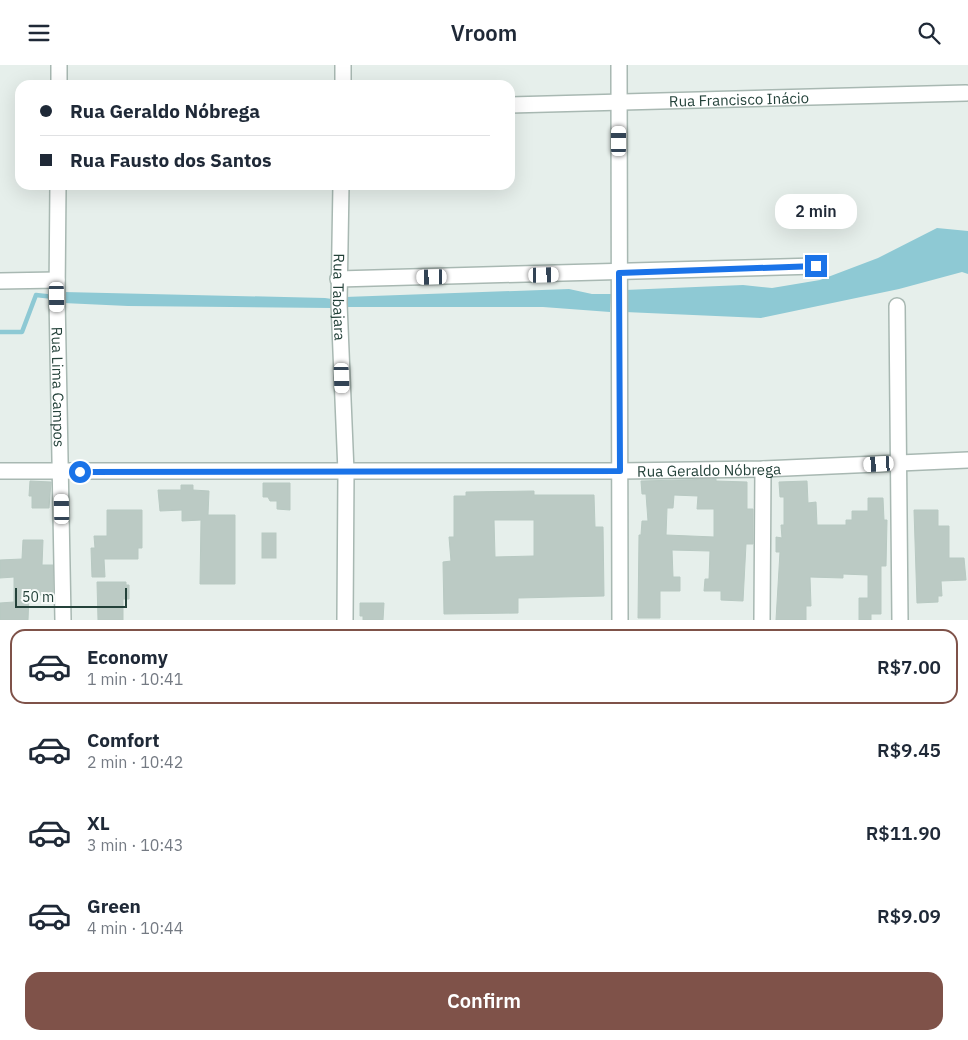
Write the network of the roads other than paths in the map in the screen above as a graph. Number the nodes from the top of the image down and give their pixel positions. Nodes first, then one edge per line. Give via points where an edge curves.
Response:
1 (59, 65) edge
2 (343, 65) edge
3 (619, 65) edge
4 (59, 80) edge
5 (343, 80) edge
6 (966, 93) dead end
7 (619, 103) junction
8 (515, 105) edge
9 (58, 190) edge
10 (341, 190) edge
11 (816, 266) dead end
12 (619, 273) junction
13 (338, 279) junction
14 (57, 280) junction
15 (0, 281) edge
16 (897, 307) dead end
17 (968, 460) edge
18 (899, 463) junction
19 (763, 469) junction
20 (0, 471) edge
21 (346, 471) junction
22 (620, 471) junction
23 (61, 472) junction
24 (63, 620) edge
25 (345, 620) edge
26 (620, 620) edge
27 (762, 620) edge
28 (900, 620) edge

1 - 4 street
2 - 5 street
3 - 7 street
6 - 7 street, Rua Francisco Inácio
7 - 8 street, Rua Francisco Inácio
7 - 12 street
9 - 14 street, Rua Lima Campos
10 - 13 street, Rua Tabajara
11 - 12 street
12 - 13 street
12 - 22 street
13 - 21 street, Rua Tabajara
14 - 15 street
14 - 23 street, Rua Lima Campos
16 - 18 street
17 - 18 street, Rua Geraldo Nóbrega
18 - 19 street, Rua Geraldo Nóbrega
18 - 28 street
19 - 22 street, Rua Geraldo Nóbrega
19 - 27 street
20 - 23 street, Rua Geraldo Nóbrega
21 - 22 street, Rua Geraldo Nóbrega
21 - 23 street, Rua Geraldo Nóbrega
21 - 25 street, Rua Tabajara
22 - 26 street
23 - 24 street, Rua Lima Campos

